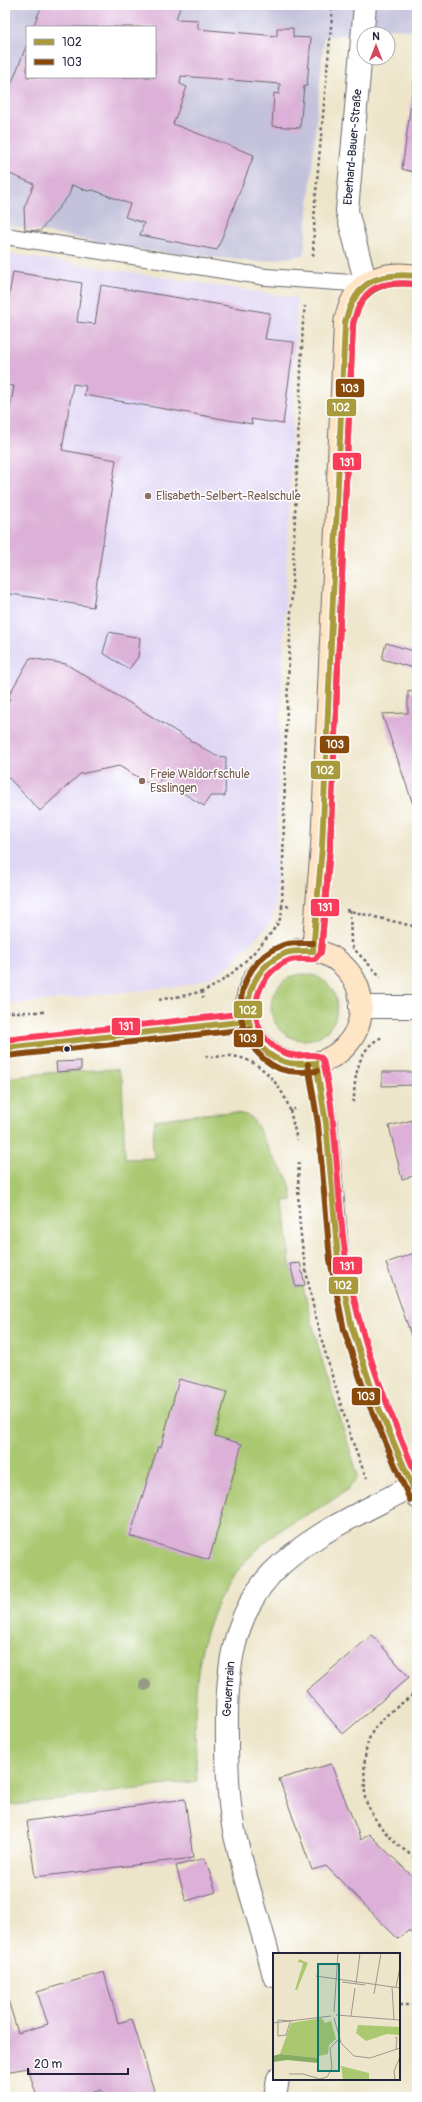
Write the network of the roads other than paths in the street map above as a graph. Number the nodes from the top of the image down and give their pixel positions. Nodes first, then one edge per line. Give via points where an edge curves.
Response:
1 (365, 5) edge
2 (5, 236) edge
3 (417, 276) edge
4 (366, 284) junction
5 (312, 951) junction
6 (360, 1007) junction
7 (417, 1007) edge
8 (248, 1021) junction
9 (5, 1048) edge
10 (316, 1063) junction
11 (414, 1491) edge
12 (273, 1973) edge
13 (278, 2080) edge
14 (274, 2097) edge

1 - 4 street, Eberhard-Bauer-Straße via 348,211
2 - 4 lane via 266,277
3 - 4 street via 394,274
4 - 5 street via 351,301 344,323 322,847
5 - 6 street via 333,956 346,967 356,984
5 - 8 street via 285,953 263,967 249,992 246,1006
6 - 7 street
6 - 10 street via 356,1029 347,1044 328,1059
8 - 9 street
8 - 10 street via 257,1040 274,1056 294,1064
10 - 11 street via 326,1122 335,1232 352,1328 375,1399
11 - 12 street, Geuernrain via 321,1533 288,1558 256,1594 240,1624 233,1646 227,1693 229,1799 243,1868
13 - 14 street

